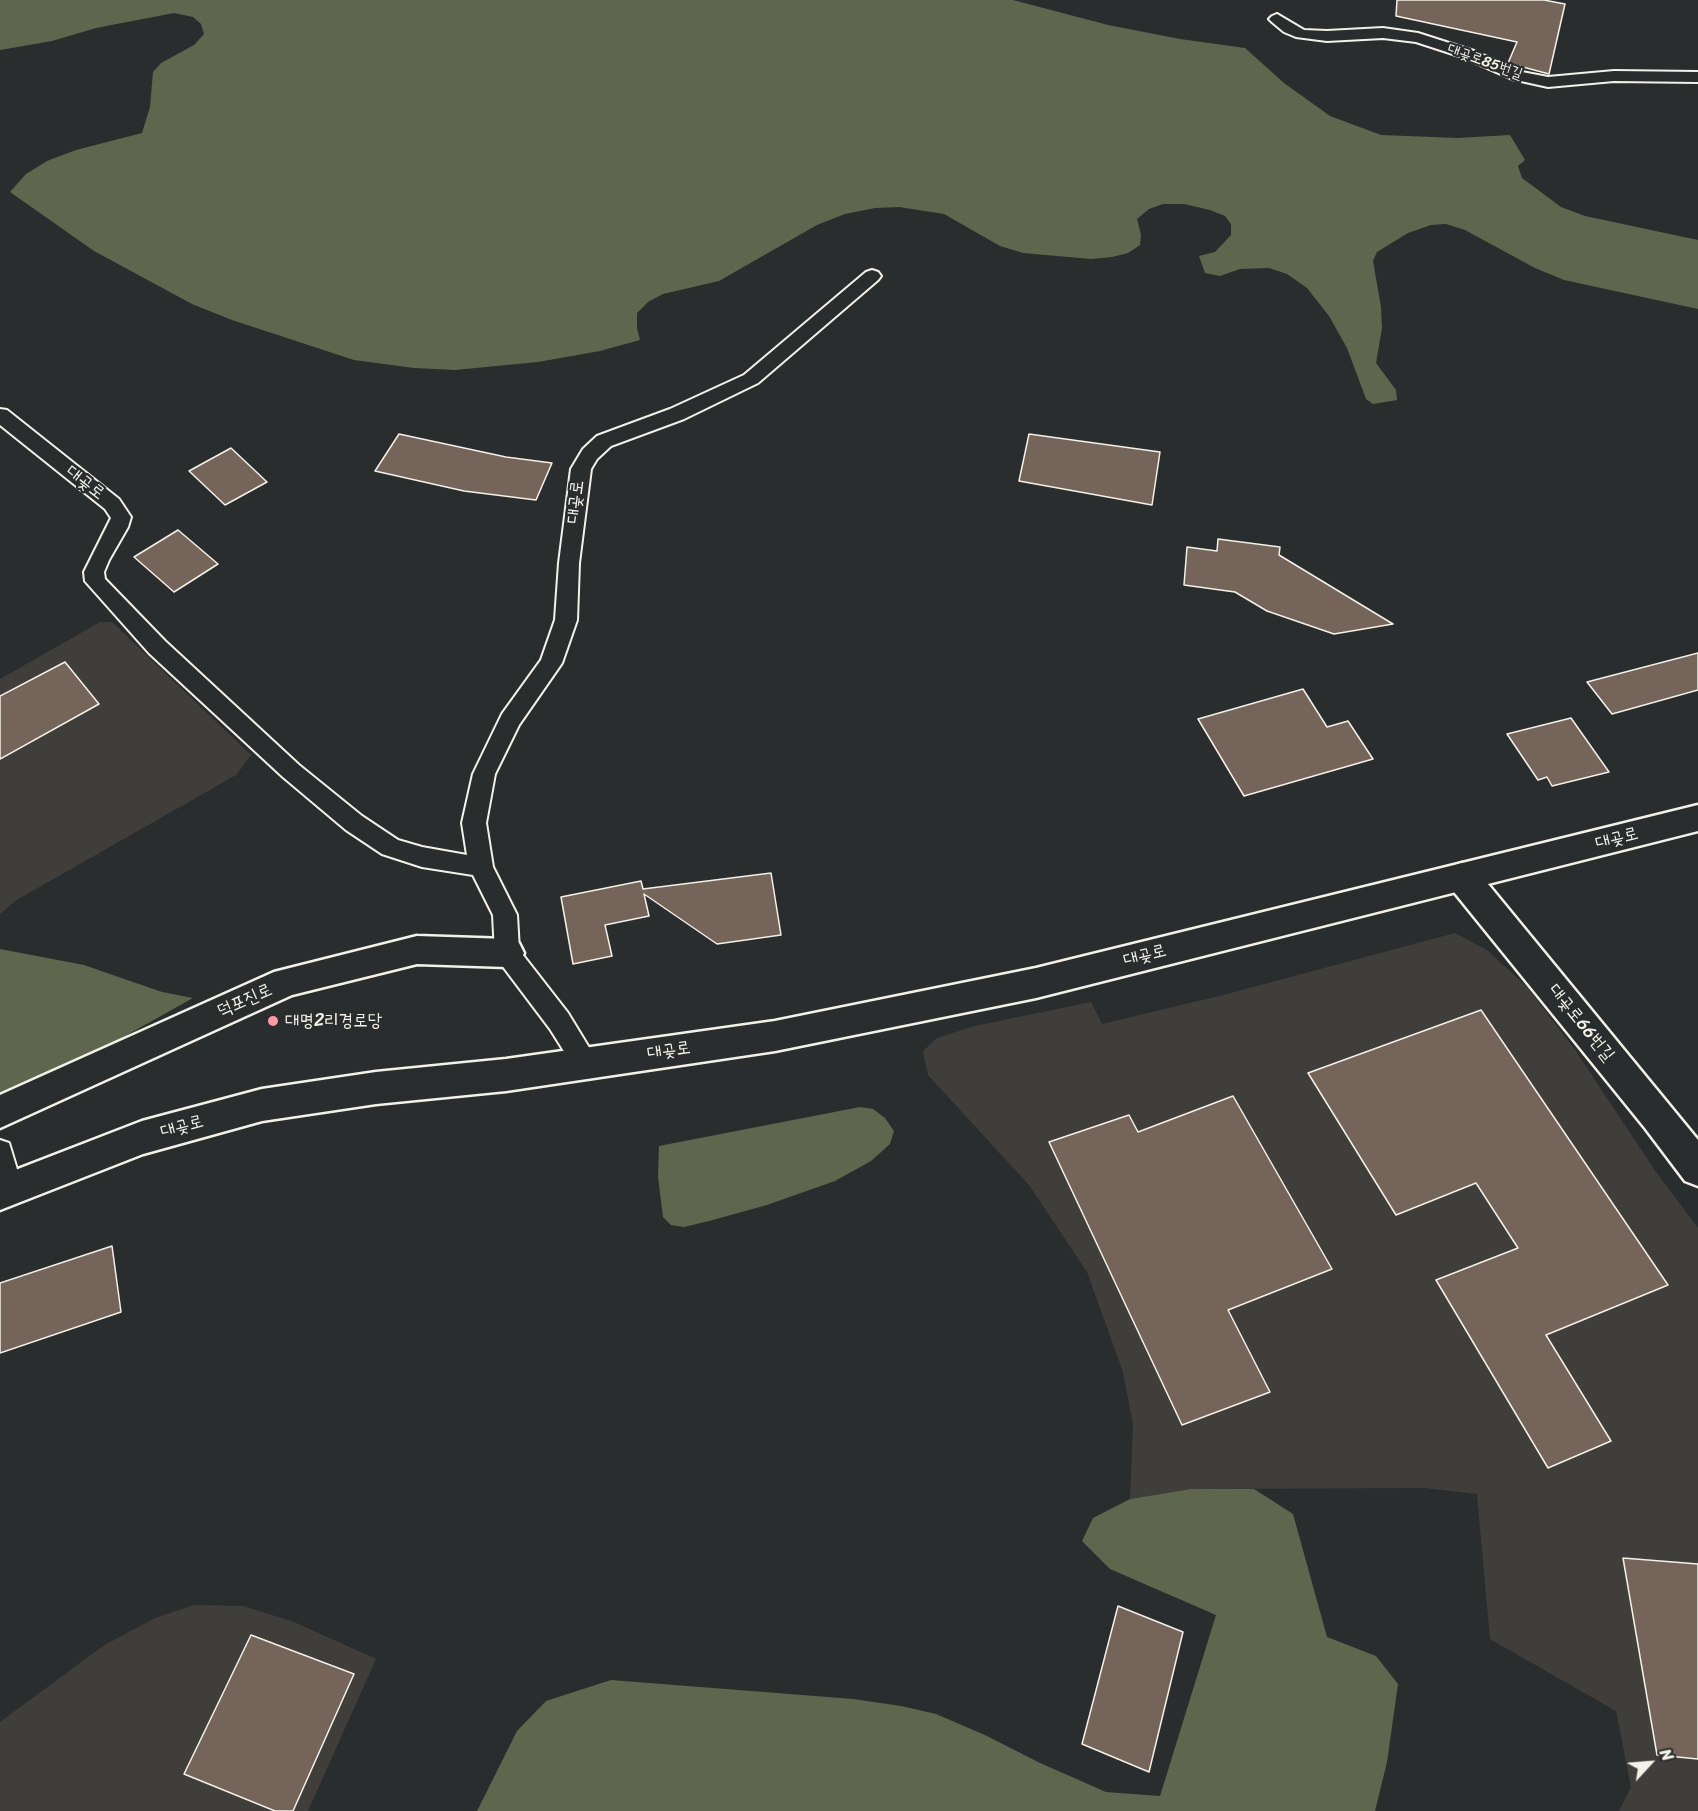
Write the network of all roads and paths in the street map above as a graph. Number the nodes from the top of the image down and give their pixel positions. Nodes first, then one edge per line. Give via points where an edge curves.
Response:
1 (1277, 19) dead end
2 (1698, 77) edge
3 (872, 276) dead end
4 (0, 415) edge
5 (1698, 818) edge
6 (481, 867) junction
7 (1462, 877) junction
8 (507, 953) junction
9 (586, 1064) junction
10 (0, 1112) edge
11 (0, 1152) edge
12 (1698, 1169) edge
13 (5, 1191) edge

1 - 2 lane, 대곶로85번길 via 1302,34 1383,33 1418,38 1518,76 1548,82 1614,76
3 - 6 lane, 대곶로 via 752,379 677,414 603,441 590,454 581,469 566,620 551,663 510,720 484,774 474,823
4 - 6 lane, 대곶로 via 112,504 121,517 94,572 95,581 157,647 291,771 372,835 390,847 422,857
5 - 7 street, 대곶로
6 - 8 lane, 대곶로 via 505,915
7 - 9 street, 대곶로 via 1036,983 775,1036
7 - 12 street, 대곶로66번길
8 - 9 lane
8 - 10 street, 덕포진로 via 417,950 286,982
9 - 13 street, 대곶로 via 262,1105 142,1138
11 - 13 lane

